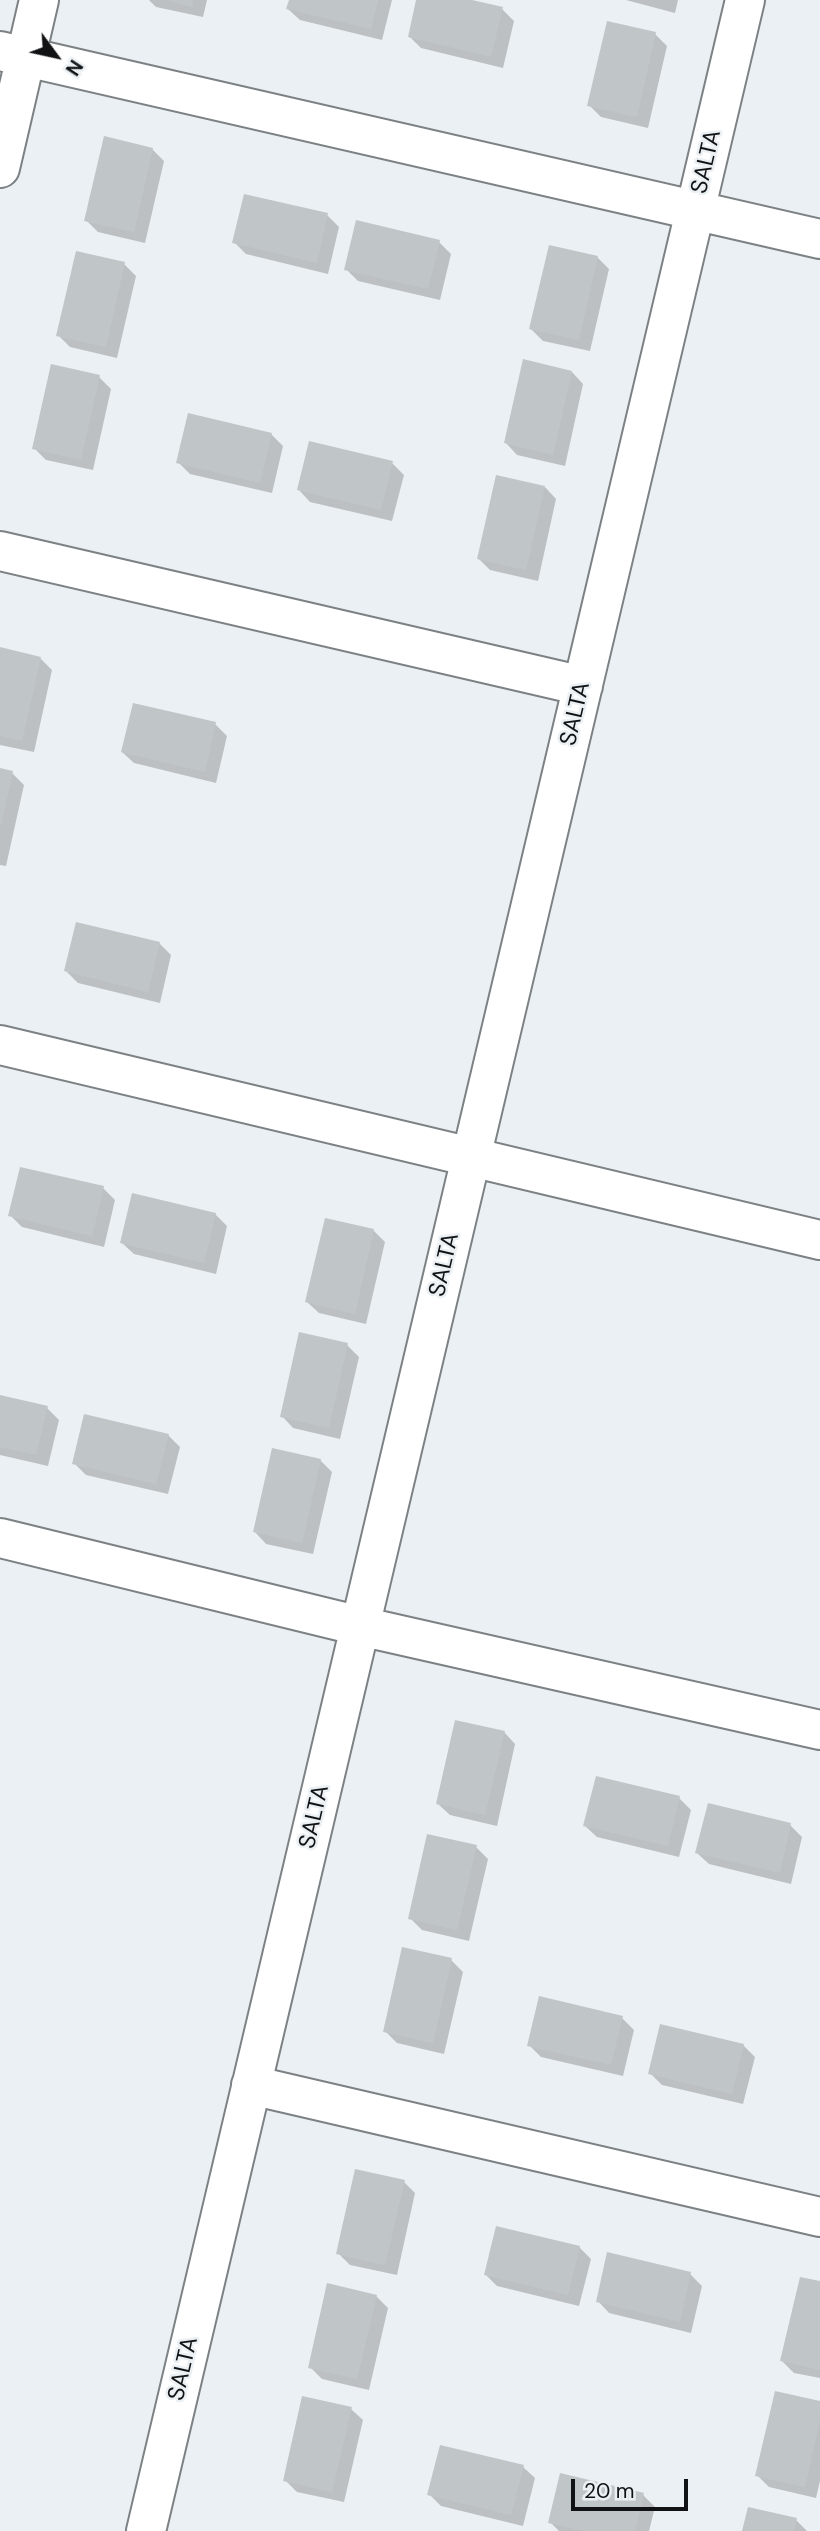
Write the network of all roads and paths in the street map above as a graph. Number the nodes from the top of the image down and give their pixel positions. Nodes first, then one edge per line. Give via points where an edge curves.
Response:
1 (39, 0) edge
2 (745, 0) edge
3 (13, 54) edge
4 (0, 168) edge
5 (695, 211) junction
6 (820, 239) edge
7 (0, 551) edge
8 (583, 686) junction
9 (0, 1045) edge
10 (471, 1157) junction
11 (820, 1240) edge
12 (0, 1538) edge
13 (360, 1626) junction
14 (820, 1730) edge
15 (251, 2085) junction
16 (820, 2217) edge
17 (146, 2531) edge

1 - 3 street
2 - 5 street, SALTA
3 - 4 street
3 - 5 street
5 - 6 street
5 - 8 street, SALTA
7 - 8 street
8 - 10 street, SALTA
9 - 10 street
10 - 11 street
10 - 13 street, SALTA
12 - 13 street
13 - 14 street
13 - 15 street, SALTA
15 - 16 street
15 - 17 street, SALTA

